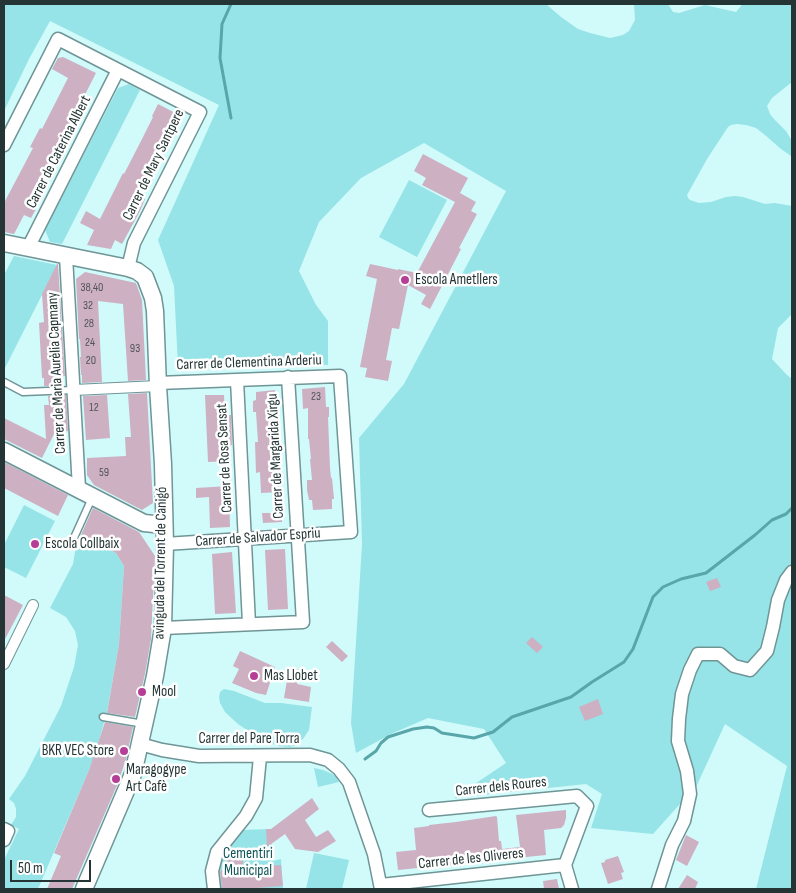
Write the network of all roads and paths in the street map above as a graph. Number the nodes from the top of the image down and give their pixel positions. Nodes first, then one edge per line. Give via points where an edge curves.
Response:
1 (118, 70) junction
2 (4, 145) edge
3 (4, 243) edge
4 (28, 248) junction
5 (66, 256) junction
6 (128, 268) junction
7 (288, 377) junction
8 (237, 380) junction
9 (4, 382) edge
10 (158, 384) junction
11 (74, 390) junction
12 (4, 451) edge
13 (86, 493) junction
14 (164, 525) junction
15 (351, 532) joint
16 (297, 536) junction
17 (245, 539) junction
18 (73, 540) dead end
19 (165, 544) junction
20 (792, 572) edge
21 (33, 605) dead end
22 (249, 624) junction
23 (163, 628) junction
24 (4, 664) edge
25 (103, 717) dead end
26 (145, 724) junction
27 (140, 744) junction
28 (260, 757) junction
29 (429, 810) dead end
30 (565, 865) junction
31 (381, 887) edge
32 (84, 889) edge
33 (214, 889) edge
34 (572, 889) edge
35 (658, 889) edge

1 - 2 street, Carrer de Mary Santpere via 58,39
1 - 4 street, Carrer de Caterina Albert
1 - 6 street, Carrer de Mary Santpere via 200,112 134,243
3 - 4 street
4 - 5 street
5 - 6 street
5 - 11 street, Carrer de Maria Aurèlia Capmany
6 - 10 street, avinguda del Torrent de Canigó via 145,277 154,298
7 - 8 street, Carrer de Clementina Arderiu
7 - 15 street, Carrer de Clementina Arderiu via 340,376
7 - 16 street, Carrer de Margarida Xirgu
8 - 10 street, Carrer de Clementina Arderiu
8 - 17 street, Carrer de Rosa Sensat
9 - 11 lane via 23,392
10 - 11 street
10 - 14 street, avinguda del Torrent de Canigó
11 - 13 street, Carrer de Maria Aurèlia Capmany
12 - 13 street
13 - 14 street via 144,523
13 - 18 lane
14 - 19 street, avinguda del Torrent de Canigó
15 - 16 street, Carrer de Salvador Espriu
16 - 17 street, Carrer de Salvador Espriu
16 - 22 street, Carrer de Margarida Xirgu via 303,622
17 - 19 street, Carrer de Salvador Espriu
17 - 22 street, Carrer de Rosa Sensat
19 - 23 street, avinguda del Torrent de Canigó
20 - 35 street via 778,600 767,651 750,670 734,666 720,654 698,654 690,670 682,694 678,726 690,794 684,820
21 - 24 street
22 - 23 street
23 - 26 street, avinguda del Torrent de Canigó
25 - 26 lane
26 - 27 street, avinguda del Torrent de Canigó
27 - 28 street, Carrer del Pare Torra via 199,756
27 - 32 street, avinguda del Torrent de Canigó via 133,774
28 - 31 street, Carrer del Pare Torra via 310,755 328,760 339,769 349,782 374,854
28 - 33 street via 256,798 217,852 212,871
29 - 30 street, Carrer dels Roures via 577,796 587,806
30 - 31 street, Carrer de les Oliveres
30 - 34 street

